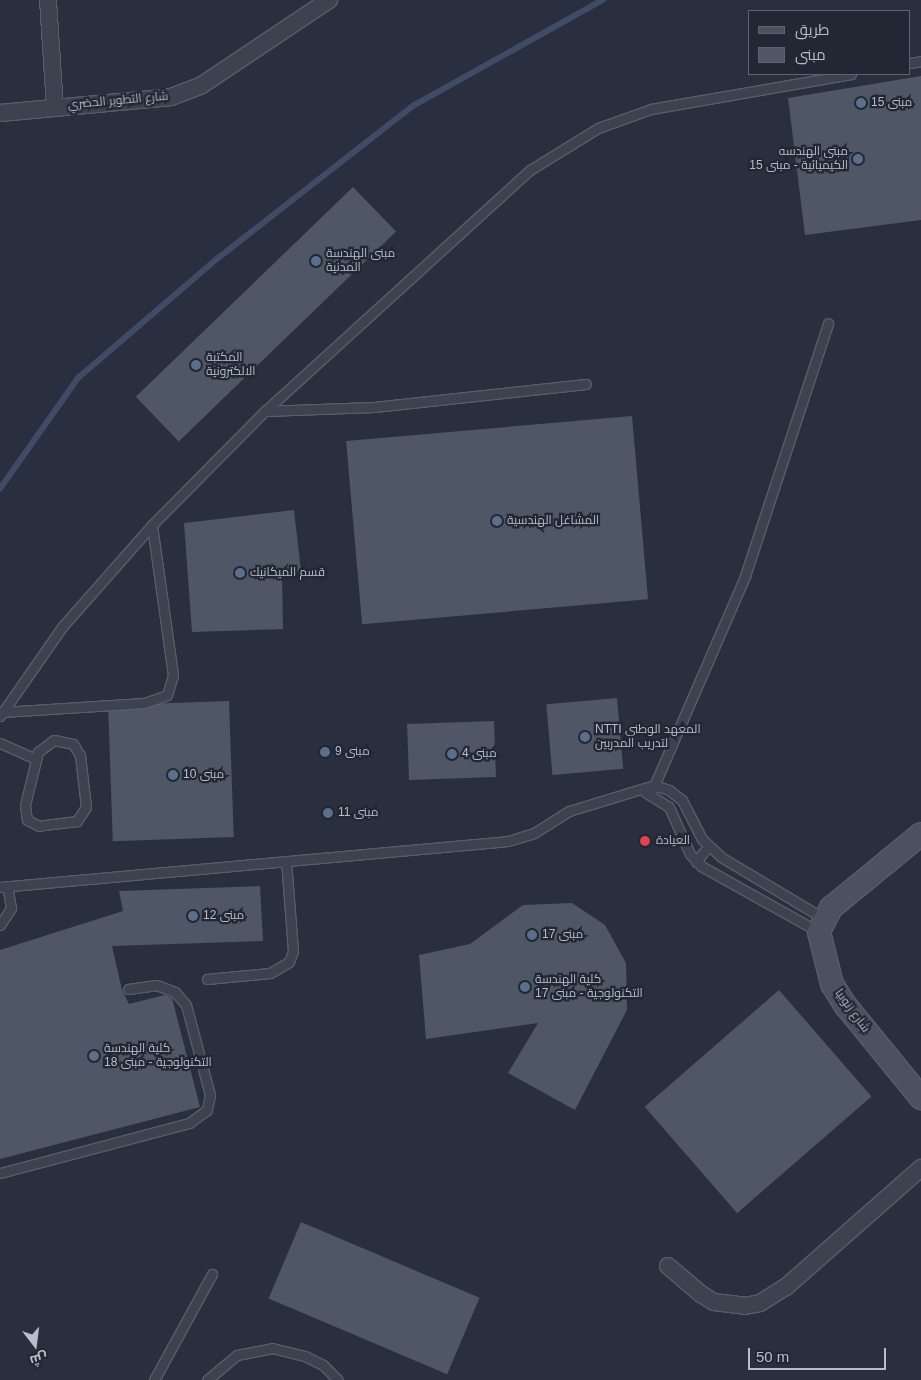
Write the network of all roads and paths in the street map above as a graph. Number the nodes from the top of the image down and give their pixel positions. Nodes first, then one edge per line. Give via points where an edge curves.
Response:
1 (48, 0) edge
2 (329, 0) edge
3 (845, 75) edge
4 (55, 107) junction
5 (0, 113) edge
6 (828, 322) dead end
7 (586, 384) dead end
8 (265, 411) junction
9 (152, 525) junction
10 (1, 714) edge
11 (0, 743) edge
12 (36, 759) junction
13 (654, 785) junction
14 (638, 789) junction
15 (650, 795) junction
16 (921, 834) edge
17 (708, 846) junction
18 (286, 861) junction
19 (696, 862) junction
20 (734, 867) junction
21 (726, 880) junction
22 (4, 887) edge
23 (0, 925) edge
24 (821, 925) junction
25 (207, 979) dead end
26 (128, 989) dead end
27 (921, 1098) edge
28 (921, 1168) edge
29 (0, 1174) edge
30 (668, 1266) dead end
31 (212, 1274) dead end
32 (154, 1380) edge
33 (207, 1380) edge
34 (338, 1380) edge

1 - 4 street
2 - 4 street, شارع التطوير الحضري via 192,90 170,97
3 - 8 lane via 651,109 598,128 530,170
4 - 5 street, شارع التطوير الحضري
6 - 13 lane via 746,576
7 - 8 lane via 374,407
8 - 9 lane
9 - 10 lane via 62,627
9 - 10 lane via 173,675 167,695 144,703
11 - 12 lane
12 - 12 lane via 25,805 27,820 39,826 77,821 86,802 78,749 67,741 54,740 42,746
13 - 14 lane
13 - 15 lane
13 - 17 lane via 669,790 682,800
14 - 15 lane
14 - 18 lane via 569,811 534,833 508,841
15 - 19 lane via 669,807
16 - 24 street via 831,908
17 - 19 lane
17 - 20 lane
18 - 22 lane
18 - 25 lane via 293,950 289,962 270,973
19 - 21 lane
20 - 21 lane
20 - 24 lane
21 - 24 lane
22 - 23 lane via 11,908
24 - 27 street, شارع زنوبيا via 837,991
26 - 29 lane via 157,985 175,992 186,1005 210,1095 207,1110 190,1123
28 - 30 street via 786,1287 760,1303 737,1306 714,1302
31 - 32 lane
33 - 34 lane via 237,1355 272,1348 306,1356 324,1365

